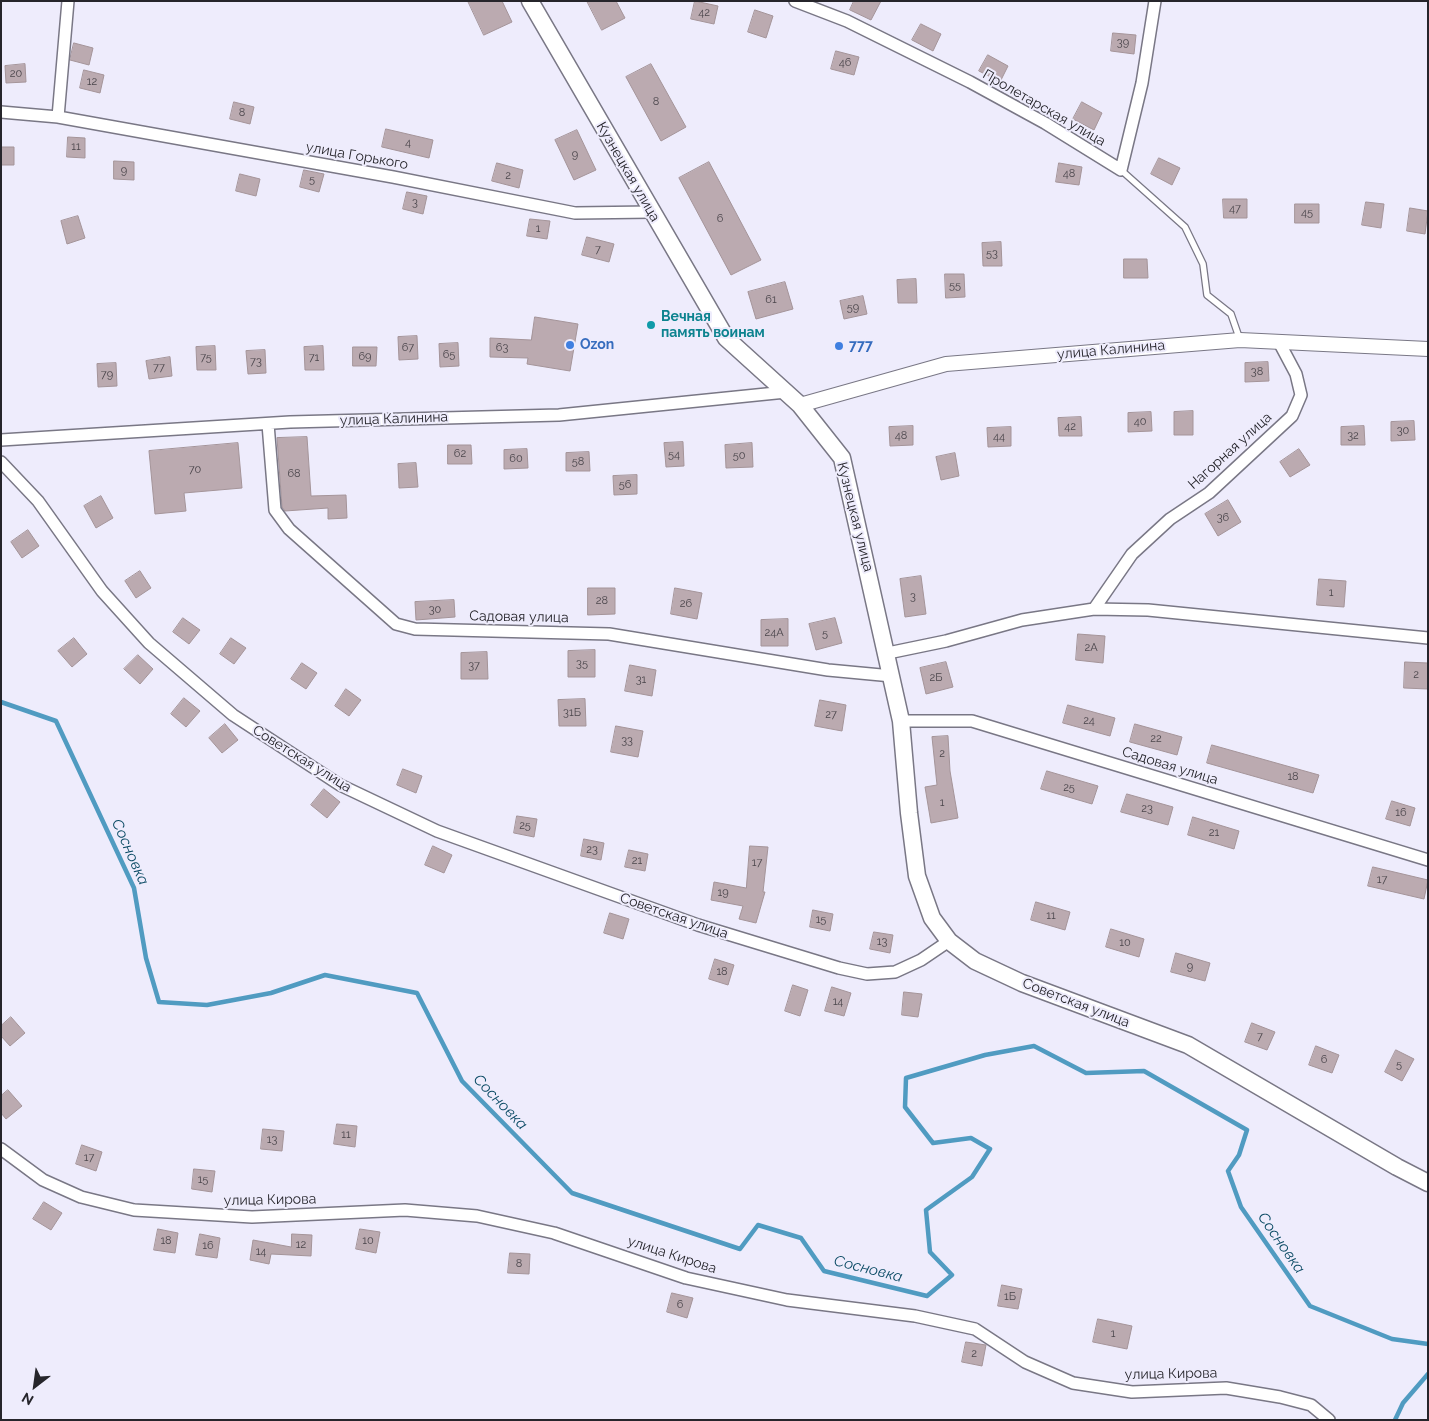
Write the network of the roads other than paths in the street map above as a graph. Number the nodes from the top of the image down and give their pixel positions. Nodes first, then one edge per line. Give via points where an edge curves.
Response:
1 (68, 1) edge
2 (530, 1) edge
3 (795, 1) edge
4 (1155, 1) edge
5 (1, 112) edge
6 (58, 117) junction
7 (1121, 170) junction
8 (652, 212) junction
9 (1240, 340) junction
10 (1279, 342) junction
11 (1428, 349) edge
12 (786, 392) junction
13 (800, 405) junction
14 (268, 424) junction
15 (1, 440) edge
16 (1, 462) edge
17 (1094, 609) junction
18 (1428, 638) edge
19 (888, 653) junction
20 (892, 676) junction
21 (901, 721) junction
22 (1428, 860) edge
23 (949, 941) junction
24 (1, 1149) edge
25 (1428, 1183) edge
26 (1328, 1420) edge

1 - 6 street
2 - 8 main road, Кузнецкая улица
3 - 7 street, Пролетарская улица via 847,20 970,82
4 - 7 street, Пролетарская улица via 1142,83
5 - 6 street, улица Горького
6 - 8 street, улица Горького via 393,177 575,214
7 - 9 lane via 1185,227 1203,264 1207,295 1231,314
8 - 12 main road, Кузнецкая улица via 726,338
9 - 10 street, улица Калинина
9 - 13 street, улица Калинина via 946,364
10 - 11 street, улица Калинина
10 - 17 street, Нагорная улица via 1296,374 1301,395 1292,416 1209,493 1170,519 1132,554
12 - 13 main road, Кузнецкая улица
12 - 14 street, улица Калинина via 559,415
13 - 19 main road, Кузнецкая улица via 842,458
14 - 15 street, улица Калинина
14 - 20 street, Садовая улица via 275,510 289,529 396,624 415,629 609,634 828,670
16 - 23 street, Советская улица via 38,501 102,591 149,643 233,714 340,785 438,831 698,925 839,968 867,974 895,972 922,960
17 - 18 street via 1148,610
17 - 19 street via 1022,620
19 - 20 main road, Кузнецкая улица
20 - 21 main road, Кузнецкая улица
21 - 22 street, Садовая улица via 972,721
21 - 23 main road, Кузнецкая улица via 917,876 932,918
23 - 25 main road, Советская улица via 975,961 1022,983 1188,1045
24 - 26 street, улица Кирова via 43,1180 81,1197 134,1210 252,1217 405,1210 477,1216 554,1233 695,1281 787,1300 915,1316 975,1329 1025,1362 1073,1382 1132,1392 1226,1388 1310,1405

